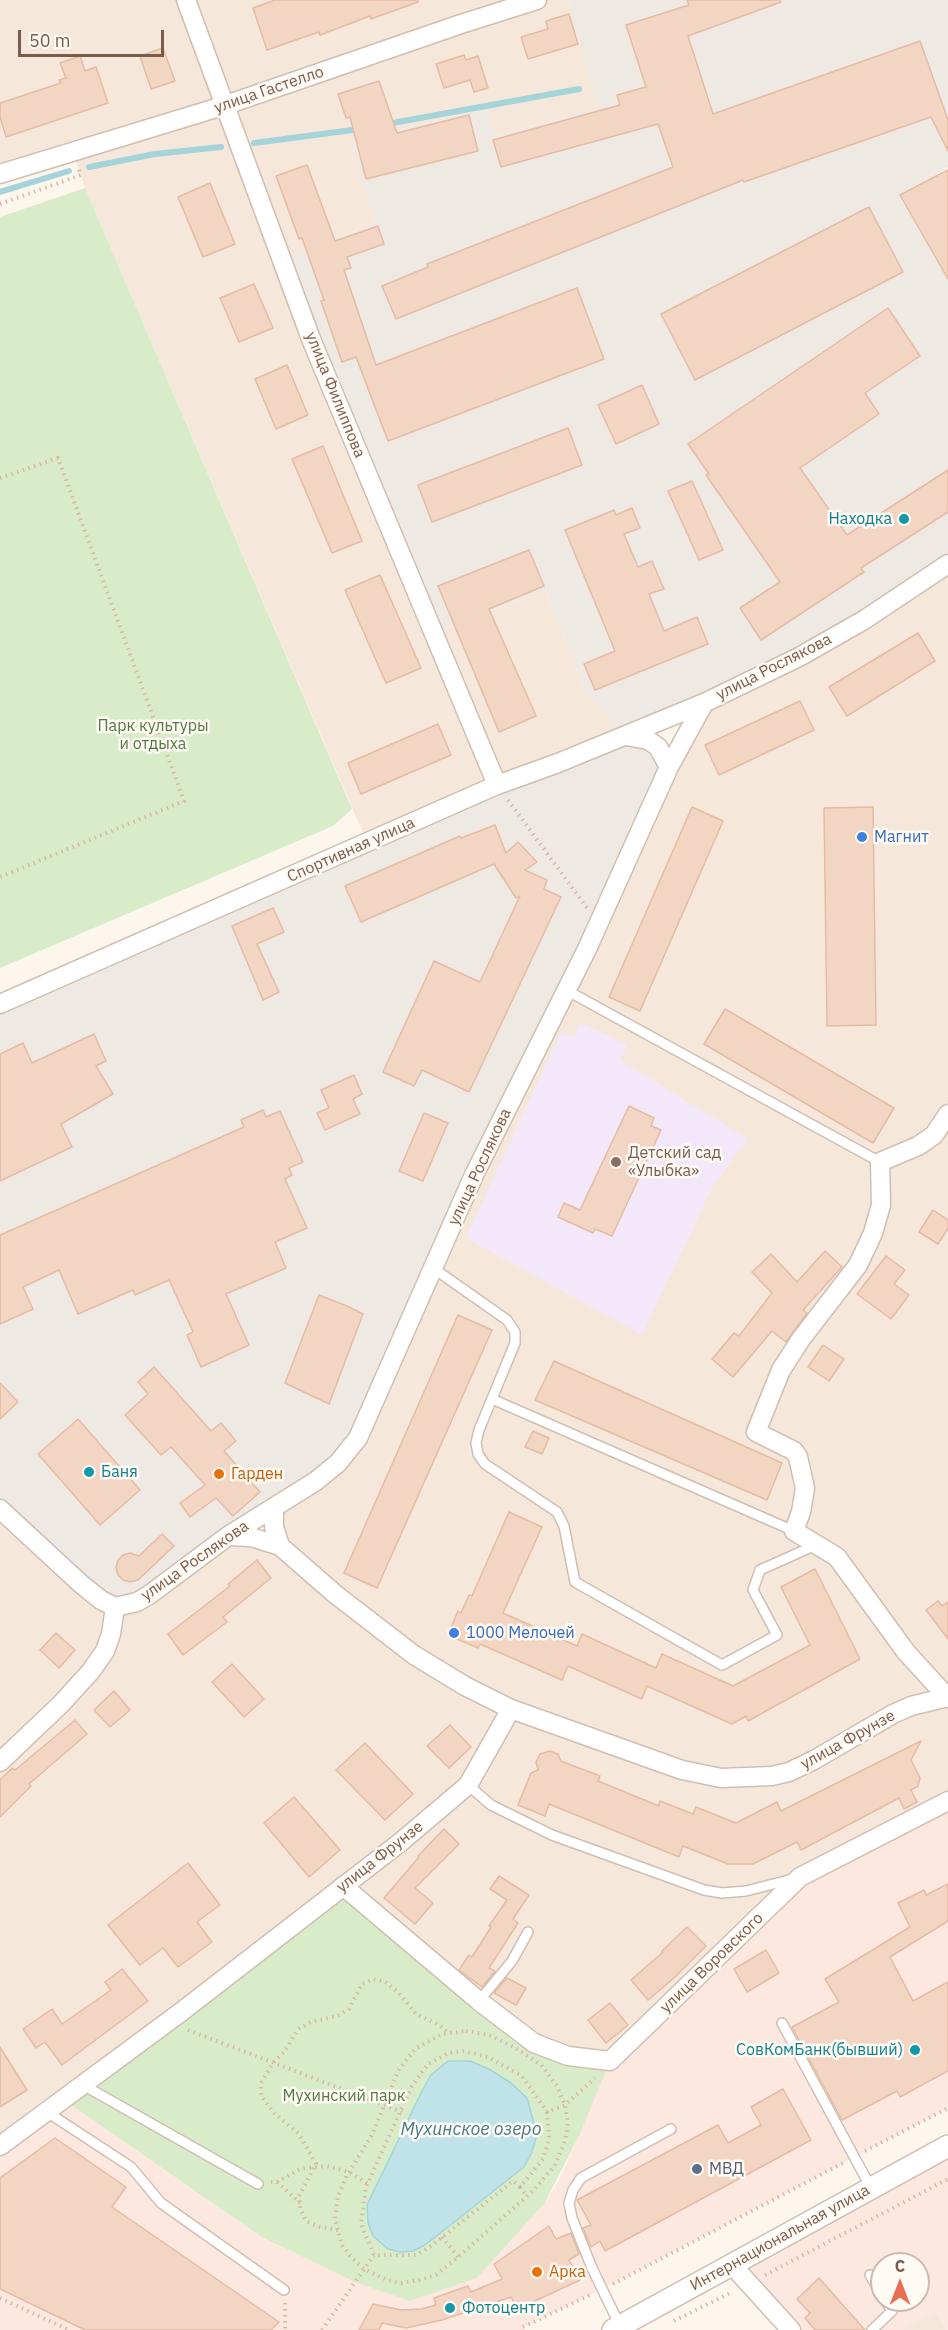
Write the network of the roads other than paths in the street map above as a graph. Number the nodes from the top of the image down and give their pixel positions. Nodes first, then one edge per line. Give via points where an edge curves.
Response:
1 (186, 0) edge
2 (537, 0) edge
3 (224, 106) junction
4 (0, 174) edge
5 (948, 564) edge
6 (704, 703) junction
7 (626, 736) junction
8 (669, 767) junction
9 (497, 785) junction
10 (566, 990) junction
11 (0, 1004) edge
12 (948, 1114) edge
13 (880, 1162) junction
14 (433, 1268) junction
15 (492, 1399) junction
16 (274, 1508) junction
17 (0, 1509) edge
18 (794, 1531) junction
19 (228, 1536) junction
20 (816, 1545) junction
21 (280, 1546) junction
22 (115, 1606) junction
23 (948, 1698) edge
24 (511, 1709) junction
25 (0, 1762) edge
26 (468, 1785) junction
27 (948, 1801) edge
28 (800, 1877) junction
29 (344, 1886) junction
30 (528, 1932) dead end
31 (479, 2001) junction
32 (783, 2023) dead end
33 (83, 2085) junction
34 (47, 2112) junction
35 (671, 2129) dead end
36 (0, 2146) edge
37 (948, 2146) edge
38 (258, 2184) road end
39 (871, 2188) junction
40 (732, 2265) junction
41 (284, 2290) road end
42 (891, 2312) edge
43 (617, 2328) edge
44 (791, 2330) edge
45 (872, 2330) edge

1 - 3 street, улица Филиппова
2 - 3 street, улица Гастелло
3 - 4 street, улица Гастелло
3 - 9 street, улица Филиппова via 311,339
5 - 6 street, улица Рослякова via 864,620
6 - 7 street, Спортивная улица
6 - 8 street, улица Рослякова
7 - 8 street via 648,740 658,747
7 - 9 street, Спортивная улица
8 - 10 street, улица Рослякова
9 - 11 street, Спортивная улица
10 - 13 lane
10 - 14 street, улица Рослякова via 474,1175
12 - 13 street via 934,1135
13 - 18 street via 881,1205 873,1233 858,1265 781,1370 756,1432 794,1451 798,1457 805,1488
14 - 15 lane via 507,1320 515,1332 515,1343
14 - 16 street, улица Рослякова via 358,1438 338,1463
15 - 18 lane
15 - 20 lane via 479,1430 478,1454 485,1464 557,1512 564,1526 575,1582 722,1665 777,1635 753,1590 760,1570
16 - 19 street, улица Рослякова
16 - 21 street
17 - 22 street via 81,1584
18 - 20 street, улица Фрунзе
19 - 21 street via 251,1537
19 - 22 street, улица Рослякова via 149,1595
20 - 23 street, улица Фрунзе via 837,1557 906,1652
21 - 24 street via 414,1655
22 - 25 street via 108,1643 91,1671
23 - 24 street, улица Фрунзе via 893,1714 789,1772 743,1778 682,1770
24 - 26 street, улица Фрунзе
26 - 28 lane via 491,1804 552,1835 704,1890 746,1891
26 - 29 street, улица Фрунзе
27 - 28 street, улица Воровского
28 - 31 street, улица Воровского via 610,2061 568,2056 534,2043
29 - 31 street
29 - 33 street, улица Фрунзе
30 - 31 lane via 512,1961
32 - 39 lane
33 - 34 street, улица Фрунзе
33 - 38 lane
34 - 36 street, улица Фрунзе
34 - 41 lane via 131,2167 161,2203
35 - 43 lane via 581,2178 569,2203
37 - 39 street, Интернациональная улица
39 - 40 street, Интернациональная улица
40 - 43 street, Интернациональная улица
40 - 44 street
42 - 45 lane

